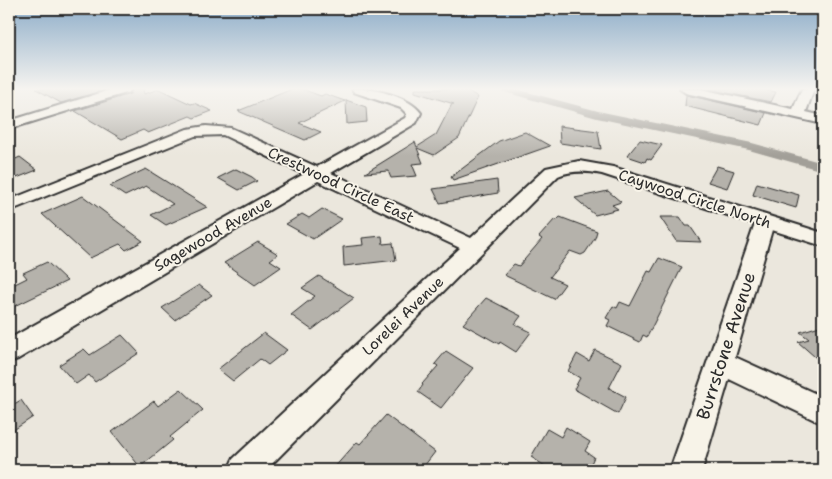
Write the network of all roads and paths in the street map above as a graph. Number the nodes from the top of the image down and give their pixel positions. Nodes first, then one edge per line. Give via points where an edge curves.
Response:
1 (55, 111) edge
2 (412, 111) edge
3 (786, 111) edge
4 (798, 114) joint
5 (823, 120) edge
6 (9, 126) edge
7 (565, 166) joint
8 (318, 174) junction
9 (9, 206) edge
10 (765, 222) junction
11 (823, 240) edge
12 (474, 247) junction
13 (9, 351) edge
14 (721, 363) junction
15 (823, 411) edge
16 (244, 470) edge
17 (686, 470) edge

1 - 6 street
2 - 8 street, Sagewood Avenue via 411,120
3 - 4 street
4 - 5 street
7 - 10 street, Caywood Circle North via 607,170
7 - 12 street, Lorelei Avenue via 552,172
8 - 9 street, Crestwood Circle East via 226,131 206,130 192,132
8 - 12 street, Crestwood Circle East
8 - 13 street, Sagewood Avenue
10 - 11 street, Caywood Circle North
10 - 14 street, Burrstone Avenue
12 - 16 street, Lorelei Avenue
14 - 15 street
14 - 17 street, Burrstone Avenue

